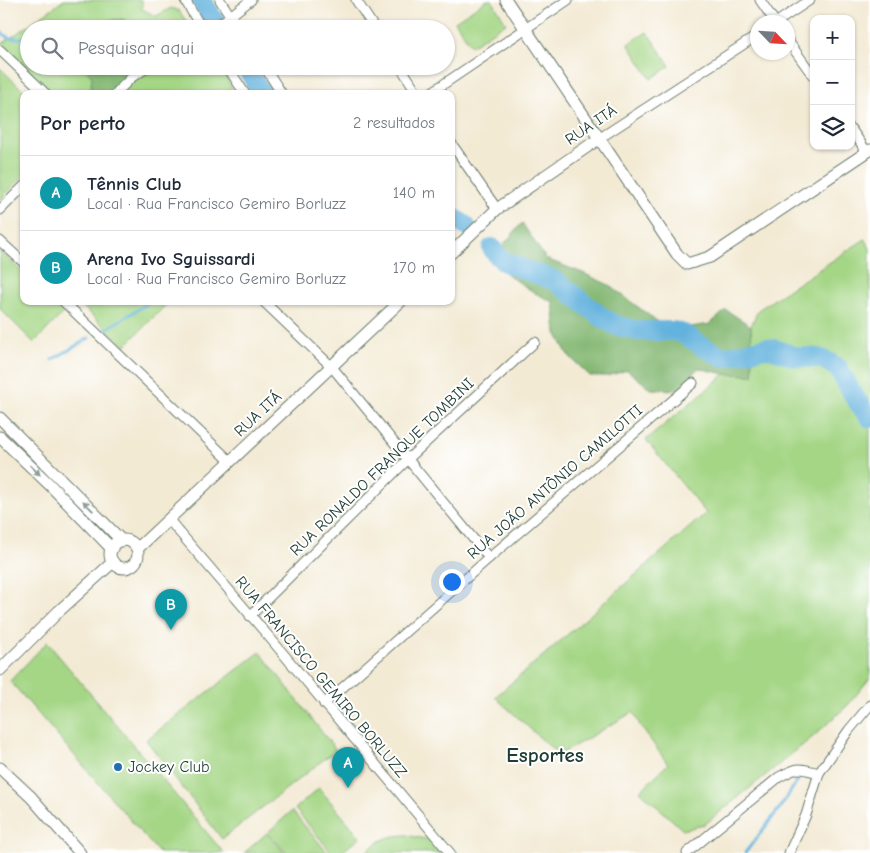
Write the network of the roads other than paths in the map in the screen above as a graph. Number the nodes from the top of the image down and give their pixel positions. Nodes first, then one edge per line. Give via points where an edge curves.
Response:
1 (185, 0) edge
2 (220, 0) edge
3 (250, 0) edge
4 (356, 0) edge
5 (506, 0) edge
6 (568, 0) edge
7 (760, 0) edge
8 (810, 0) edge
9 (771, 15) edge
10 (787, 15) edge
11 (227, 18) junction
12 (197, 20) edge
13 (224, 20) edge
14 (369, 20) edge
15 (525, 30) junction
16 (750, 40) edge
17 (0, 50) edge
18 (795, 51) edge
19 (20, 69) edge
20 (810, 71) edge
21 (26, 75) edge
22 (135, 75) edge
23 (232, 75) edge
24 (270, 75) edge
25 (406, 75) edge
26 (42, 90) edge
27 (119, 90) edge
28 (242, 90) edge
29 (279, 90) edge
30 (415, 90) edge
31 (435, 90) edge
32 (855, 134) edge
33 (600, 138) junction
34 (455, 149) edge
35 (869, 151) edge
36 (20, 190) edge
37 (497, 209) junction
38 (0, 210) edge
39 (0, 240) edge
40 (455, 249) edge
41 (20, 259) edge
42 (68, 305) edge
43 (267, 305) edge
44 (397, 305) edge
45 (536, 342) dead end
46 (332, 367) junction
47 (693, 384) dead end
48 (0, 418) edge
49 (0, 437) edge
50 (408, 459) junction
51 (231, 462) junction
52 (54, 481) junction
53 (168, 520) junction
54 (122, 540) junction
55 (112, 549) junction
56 (137, 549) junction
57 (489, 558) junction
58 (113, 562) junction
59 (250, 616) junction
60 (0, 670) edge
61 (324, 704) junction
62 (870, 705) edge
63 (0, 768) edge
64 (819, 773) junction
65 (80, 853) edge
66 (450, 853) edge
67 (687, 853) edge
68 (790, 853) edge

1 - 12 street
2 - 11 street
3 - 11 street
4 - 14 street
5 - 15 street
6 - 15 street
7 - 9 street
8 - 10 street
11 - 13 street
15 - 31 street
15 - 33 street
16 - 33 street, RUA ITÁ
17 - 19 street
18 - 20 street
21 - 26 street
22 - 27 street
23 - 28 street
24 - 29 street
25 - 30 street
32 - 35 street
33 - 35 street via 676,254 688,264 710,257
33 - 37 street, RUA ITÁ
34 - 37 street
36 - 38 street
37 - 40 street, RUA ITÁ
39 - 41 street
42 - 51 street
43 - 46 street
44 - 46 street, RUA ITÁ
45 - 50 street, RUA RONALDO FRANQUE TOMBINI
46 - 50 street
46 - 51 street, RUA ITÁ
47 - 57 street, RUA JOÃO ANTÔNIO CAMILOTTI
48 - 52 street
49 -> 52 street
50 - 57 street
50 - 59 street, RUA RONALDO FRANQUE TOMBINI
51 - 53 street, RUA ITÁ
54 -> 52 street
52 - 55 street
53 - 56 street, RUA ITÁ
53 - 59 street, RUA FRANCISCO GEMIRO BORLUZZ
54 - 55 street
54 - 56 street via 131,542
55 - 58 street
56 - 58 street via 138,558 129,567 120,568
57 - 61 street, RUA JOÃO ANTÔNIO CAMILOTTI
58 - 60 street
59 - 61 street, RUA FRANCISCO GEMIRO BORLUZZ
61 - 66 street, RUA FRANCISCO GEMIRO BORLUZZ
62 - 64 street
63 - 65 street via 31,797
64 - 67 street via 794,769 779,777
64 - 68 street

